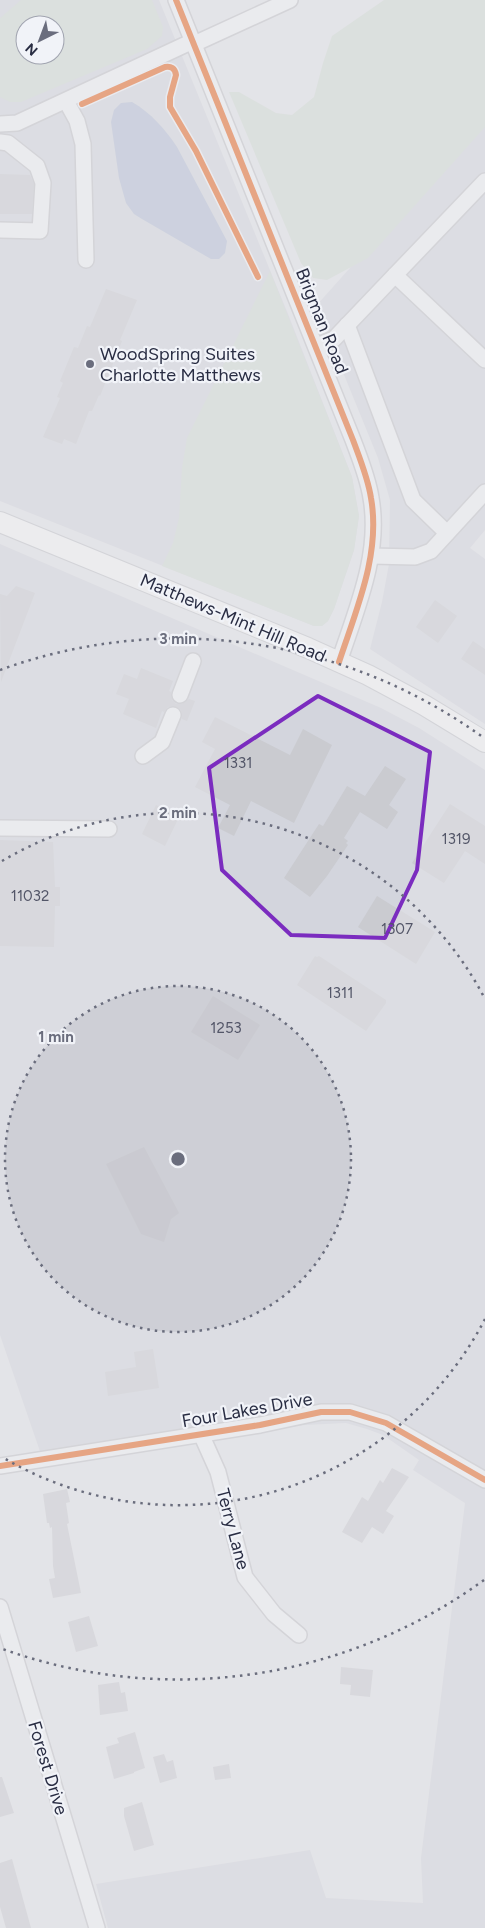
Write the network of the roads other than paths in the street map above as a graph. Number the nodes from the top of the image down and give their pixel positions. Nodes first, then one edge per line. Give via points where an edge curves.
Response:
1 (176, 0) edge
2 (290, 0) edge
3 (194, 42) junction
4 (66, 100) junction
5 (0, 124) edge
6 (0, 142) edge
7 (485, 181) edge
8 (0, 230) edge
9 (86, 260) dead end
10 (395, 275) junction
11 (348, 325) junction
12 (316, 346) junction
13 (485, 360) edge
14 (485, 492) edge
15 (0, 522) edge
16 (447, 533) junction
17 (371, 556) junction
18 (193, 661) dead end
19 (339, 662) junction
20 (180, 695) dead end
21 (173, 715) dead end
22 (485, 742) edge
23 (143, 756) dead end
24 (0, 828) edge
25 (109, 829) dead end
26 (201, 1434) junction
27 (0, 1466) edge
28 (485, 1480) edge
29 (0, 1607) edge
30 (299, 1635) dead end
31 (97, 1928) edge

1 - 3 street, Brigman Road
2 - 3 street
3 - 4 street
3 - 12 street, Brigman Road
4 - 5 street via 16,123
4 - 9 street via 79,126 83,144
6 - 8 street via 8,143 37,166 43,183 40,230
7 - 10 street
10 - 11 street
10 - 13 street
11 - 12 street via 334,339
11 - 16 street via 413,500
12 - 17 street, Brigman Road via 368,481 374,523
14 - 16 street
15 - 19 main road, Matthews-Mint Hill Road
16 - 17 street via 431,551 414,557
17 - 19 street, Brigman Road
18 - 20 street
19 - 22 main road, Matthews-Mint Hill Road via 418,701
21 - 23 street via 162,742
24 - 25 street
26 - 27 street, Four Lakes Drive
26 - 28 street, Four Lakes Drive via 322,1412 350,1412 386,1423
26 - 30 street, Terry Lane via 218,1472 245,1577 274,1614
29 - 31 street, Forest Drive

